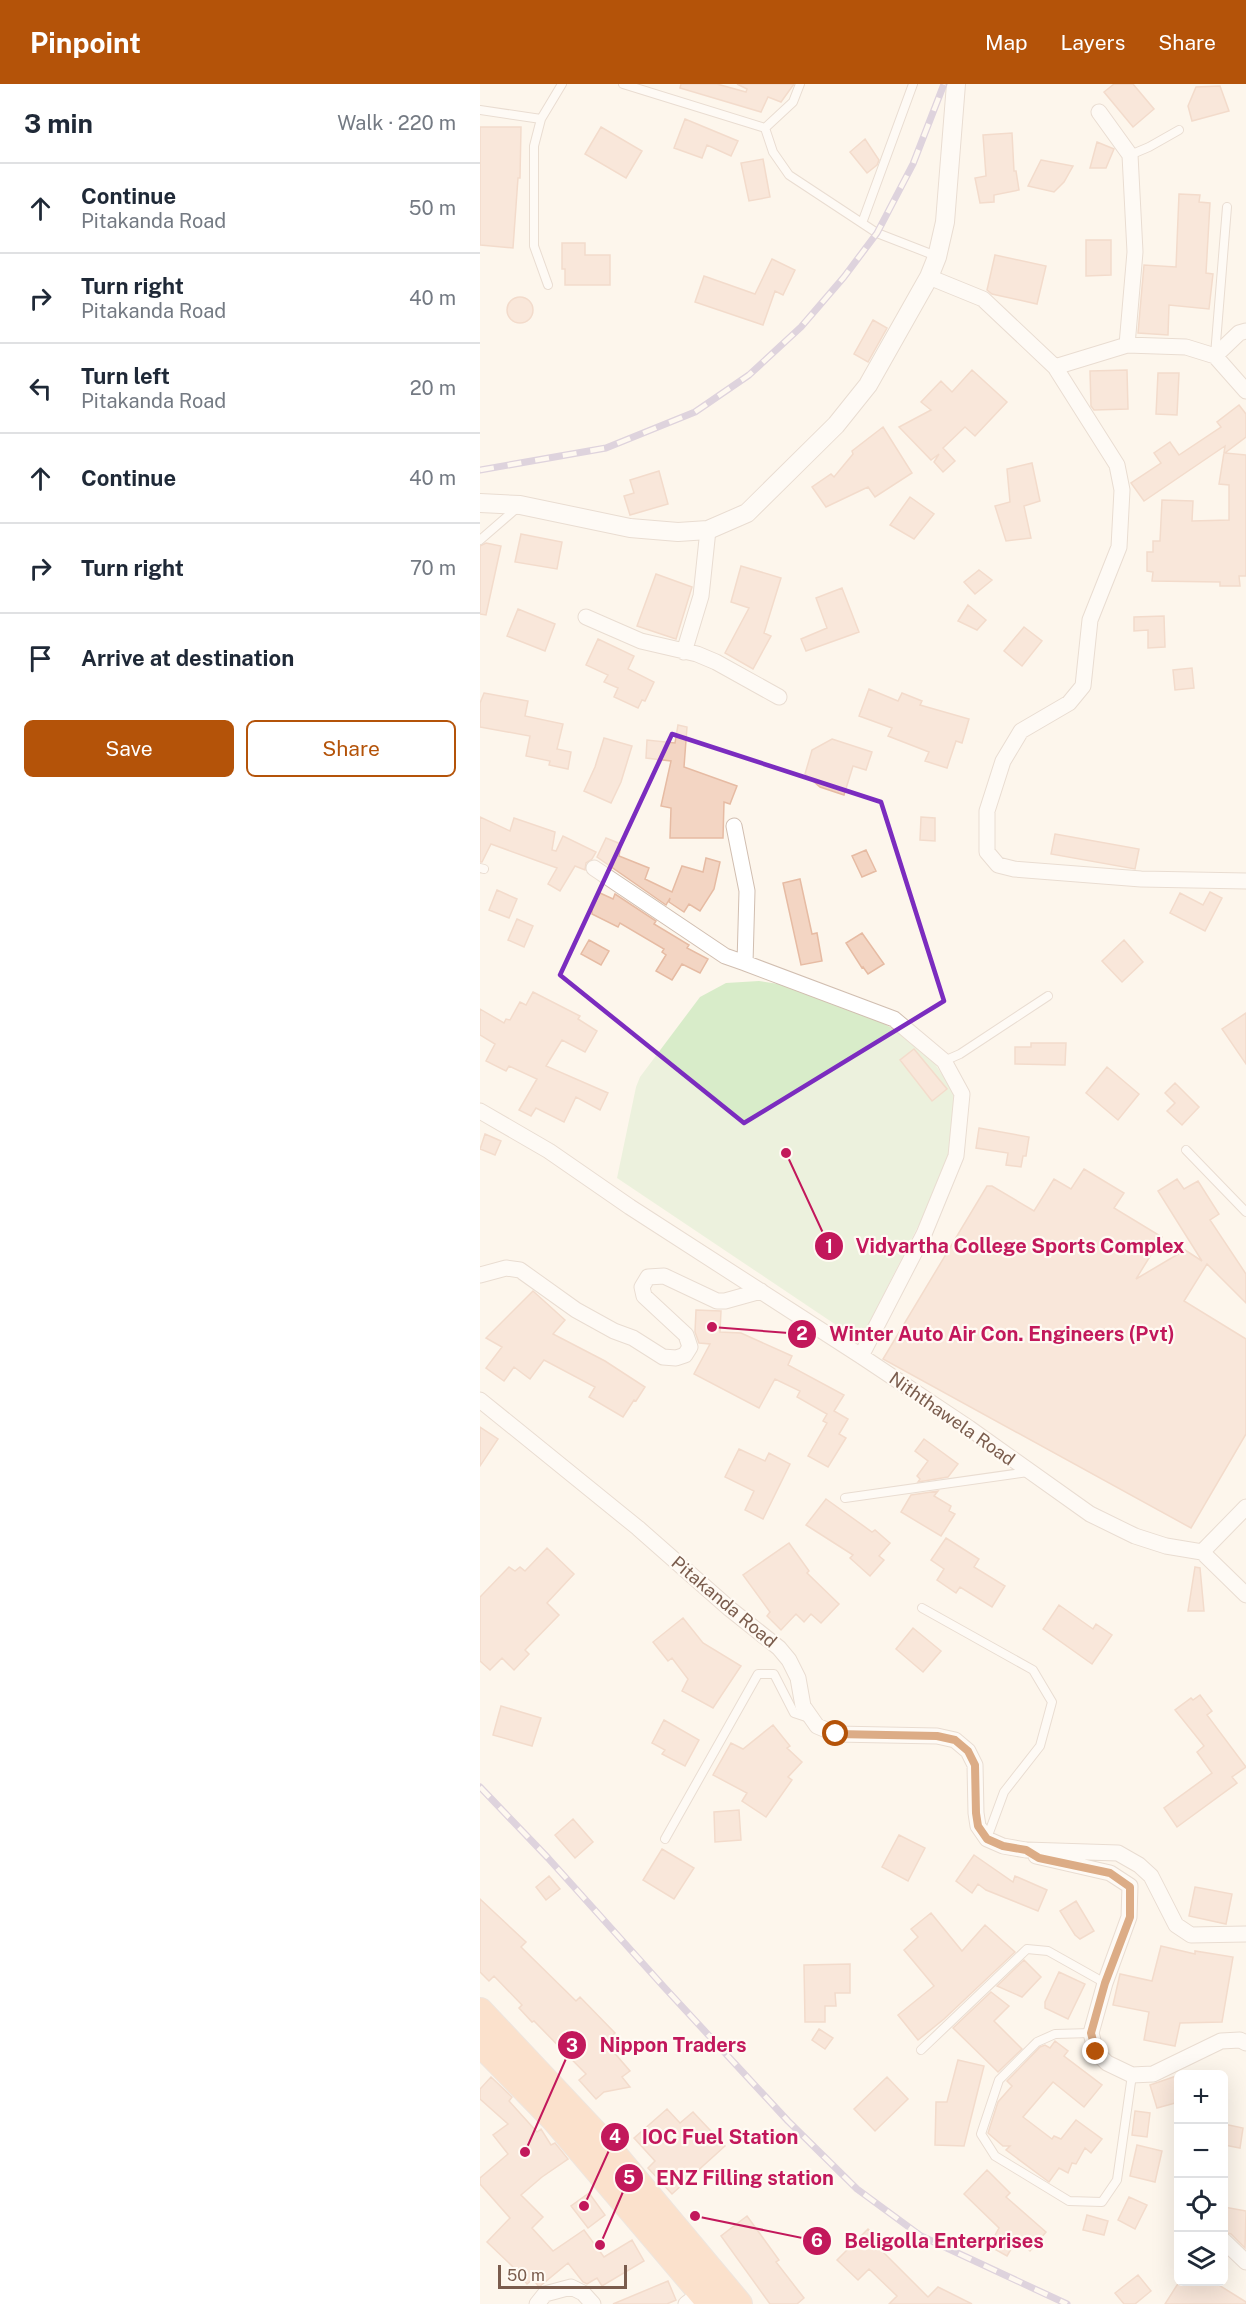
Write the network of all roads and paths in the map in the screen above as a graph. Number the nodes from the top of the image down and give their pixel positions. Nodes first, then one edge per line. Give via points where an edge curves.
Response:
1 (562, 84) edge
2 (623, 84) edge
3 (800, 84) edge
4 (914, 84) edge
5 (956, 84) edge
6 (480, 110) edge
7 (1099, 112) dead end
8 (541, 118) junction
9 (765, 128) junction
10 (1179, 130) dead end
11 (1130, 155) junction
12 (1227, 207) dead end
13 (862, 223) junction
14 (937, 257) junction
15 (929, 277) junction
16 (548, 285) dead end
17 (1246, 331) edge
18 (1127, 345) junction
19 (1215, 356) junction
20 (1055, 368) junction
21 (1246, 391) edge
22 (480, 503) edge
23 (520, 505) junction
24 (708, 530) junction
25 (480, 540) edge
26 (586, 617) dead end
27 (684, 652) junction
28 (779, 697) dead end
29 (734, 826) dead end
30 (594, 868) dead end
31 (1246, 881) edge
32 (745, 963) junction
33 (1048, 996) dead end
34 (944, 1060) junction
35 (480, 1111) edge
36 (1186, 1150) dead end
37 (1246, 1212) edge
38 (480, 1275) edge
39 (761, 1291) junction
40 (861, 1356) junction
41 (480, 1400) edge
42 (480, 1408) edge
43 (499, 1418) junction
44 (1030, 1472) junction
45 (845, 1498) dead end
46 (1246, 1507) edge
47 (1202, 1552) junction
48 (1246, 1595) edge
49 (922, 1608) dead end
50 (810, 1719) junction
51 (665, 1839) dead end
52 (987, 1839) junction
53 (1026, 1850) junction
54 (1246, 1934) edge
55 (1105, 1983) junction
56 (480, 2011) edge
57 (1091, 2033) junction
58 (480, 2043) edge
59 (1246, 2043) edge
60 (921, 2050) dead end
61 (1132, 2074) junction
62 (1228, 2245) edge
63 (1246, 2262) edge
64 (704, 2295) edge
65 (537, 2304) edge
66 (593, 2304) edge
67 (740, 2304) edge

1 - 8 lane
2 - 9 lane
3 - 9 lane via 793,102
4 - 13 lane
5 - 14 street via 945,222
6 - 8 lane
7 - 11 street
8 - 16 lane via 534,146 534,246
9 - 13 lane via 773,152 789,175
10 - 11 lane
11 - 18 street via 1135,252
12 - 19 lane
13 - 14 lane
14 - 15 street
15 - 20 street via 983,299
15 - 24 street via 868,386 836,425 747,513
17 - 19 street
18 - 19 street via 1186,348
18 - 20 street
19 - 21 street
20 - 31 street via 1117,465 1122,490 1119,547 1090,620 1083,686 1069,703 1021,731 1003,761 987,811 987,852 998,865 1014,869 1142,879
22 - 23 street
23 - 24 street via 630,528
23 - 25 lane
24 - 27 street via 701,596
26 - 27 street via 641,641
27 - 28 street via 716,662
29 - 32 street via 747,891
30 - 32 street via 725,956
32 - 34 street via 894,1019
33 - 34 lane via 960,1054
34 - 40 street via 962,1094 956,1156 924,1234
35 - 39 street, Niththawela Road via 549,1151
36 - 37 lane
38 - 39 street via 495,1269 520,1270 576,1310 663,1357 676,1358 685,1355 690,1347 686,1335 644,1296 642,1287 648,1277 664,1276 717,1301
39 - 40 street, Niththawela Road
40 - 44 street, Niththawela Road
41 - 43 street, Pitakanda Road
42 - 43 street
43 - 50 street, Pitakanda Road via 638,1528 779,1648 798,1678 803,1706
44 - 45 lane
44 - 47 street, Niththawela Road via 1090,1514 1135,1536
46 - 47 street
47 - 48 street
49 - 52 lane via 1033,1670 1052,1702 1040,1746 1004,1792
50 - 51 lane via 794,1713 774,1674 758,1674
50 - 52 street via 836,1734 937,1736 955,1740 968,1751 975,1765 978,1826
52 - 53 street
53 - 54 street via 1118,1853 1151,1876 1176,1925 1191,1935
53 - 55 street via 1039,1858 1110,1873 1130,1887 1130,1917
55 - 57 street
55 - 60 lane via 1048,1950 1027,1949
56 - 64 highway via 606,2145
57 - 61 street via 1096,2052 1107,2063
57 - 61 lane via 1055,2034 1037,2042 999,2080 981,2134 995,2156 1069,2201 1102,2202 1117,2180
58 - 64 highway via 555,2120
59 - 61 street via 1221,2041 1153,2074
62 - 63 street
64 - 67 highway
65 - 66 street via 545,2294 571,2287

